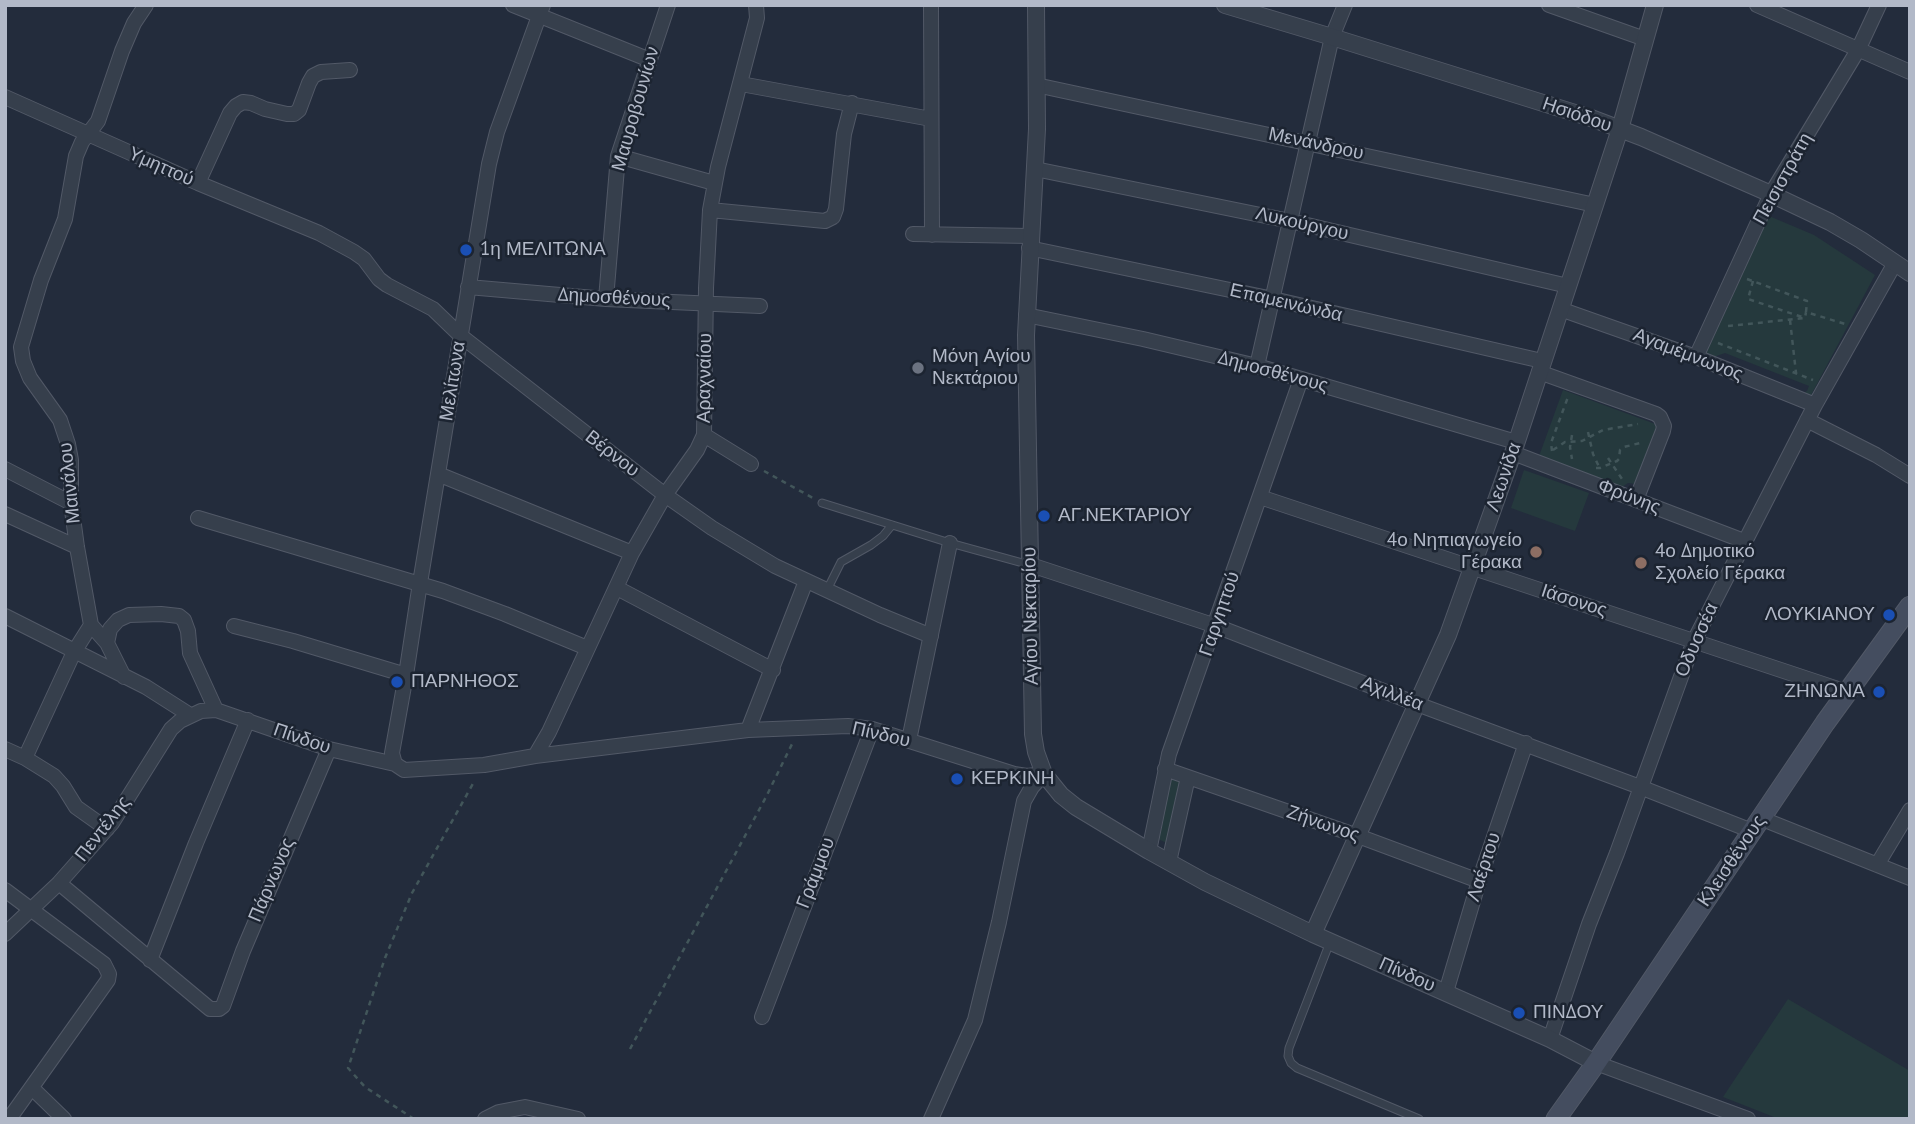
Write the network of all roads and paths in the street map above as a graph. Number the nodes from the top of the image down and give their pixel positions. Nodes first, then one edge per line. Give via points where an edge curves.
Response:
1 (146, 5) edge
2 (513, 5) edge
3 (668, 5) edge
4 (757, 5) edge
5 (931, 5) edge
6 (1036, 5) edge
7 (1225, 5) edge
8 (1345, 5) edge
9 (1549, 5) edge
10 (1655, 5) edge
11 (1757, 5) edge
12 (1879, 5) edge
13 (541, 10) edge
14 (1332, 37) junction
15 (1645, 39) junction
16 (1858, 50) junction
17 (650, 60) junction
18 (350, 70) dead end
19 (1910, 72) edge
20 (741, 84) junction
21 (1036, 85) junction
22 (5, 97) edge
23 (852, 103) junction
24 (931, 119) junction
25 (1620, 129) junction
26 (89, 134) junction
27 (1309, 143) junction
28 (618, 156) junction
29 (1035, 169) junction
30 (198, 183) junction
31 (714, 183) junction
32 (1771, 194) junction
33 (1595, 205) junction
34 (710, 211) junction
35 (1290, 221) junction
36 (318, 233) joint
37 (913, 234) dead end
38 (932, 235) junction
39 (1030, 242) junction
40 (1895, 263) junction
41 (1910, 273) edge
42 (1734, 274) junction
43 (1753, 281) junction
44 (1568, 286) junction
45 (468, 287) junction
46 (606, 299) junction
47 (1273, 299) junction
48 (706, 302) junction
49 (760, 306) dead end
50 (1560, 309) junction
51 (1806, 312) junction
52 (1026, 315) junction
53 (1805, 318) junction
54 (1790, 319) junction
55 (1858, 327) junction
56 (1707, 333) junction
57 (461, 336) junction
58 (1696, 357) junction
59 (1257, 366) junction
60 (1541, 367) junction
61 (1796, 373) junction
62 (1301, 379) junction
63 (1826, 385) junction
64 (1568, 396) dead end
65 (1815, 405) junction
66 (1636, 420) dead end
67 (1807, 420) junction
68 (1588, 432) dead end
69 (704, 435) junction
70 (1572, 435) dead end
71 (1589, 437) junction
72 (1571, 441) junction
73 (1647, 441) dead end
74 (1515, 447) junction
75 (1552, 451) junction
76 (1608, 458) dead end
77 (751, 464) joint
78 (1544, 465) junction
79 (1611, 465) junction
80 (1574, 466) dead end
81 (1591, 468) dead end
82 (1600, 468) junction
83 (5, 469) edge
84 (438, 474) junction
85 (1605, 474) dead end
86 (1910, 476) edge
87 (1626, 483) dead end
88 (665, 495) junction
89 (1260, 497) junction
90 (1636, 500) junction
91 (71, 503) junction
92 (822, 503) joint
93 (5, 514) edge
94 (198, 518) dead end
95 (892, 525) junction
96 (1744, 541) junction
97 (950, 543) junction
98 (77, 547) junction
99 (632, 553) junction
100 (1031, 565) junction
101 (1472, 568) junction
102 (806, 581) junction
103 (420, 583) junction
104 (617, 588) junction
105 (827, 591) junction
106 (1910, 606) edge
107 (5, 616) edge
108 (91, 625) junction
109 (234, 626) dead end
110 (1216, 626) junction
111 (931, 636) junction
112 (1694, 641) junction
113 (107, 643) junction
114 (587, 648) junction
115 (74, 652) junction
116 (773, 670) junction
117 (406, 676) junction
118 (124, 677) junction
119 (1847, 692) junction
120 (1418, 704) junction
121 (216, 710) junction
122 (190, 715) junction
123 (248, 720) junction
124 (800, 727) junction
125 (872, 729) junction
126 (748, 730) junction
127 (909, 740) junction
128 (1526, 743) junction
129 (5, 749) edge
130 (329, 749) junction
131 (535, 756) junction
132 (25, 758) junction
133 (395, 764) junction
134 (484, 765) junction
135 (1166, 769) junction
136 (1044, 774) junction
137 (1188, 777) junction
138 (1640, 787) junction
139 (1910, 810) edge
140 (1756, 825) junction
141 (107, 829) junction
142 (1358, 836) junction
143 (1149, 851) junction
144 (1169, 862) junction
145 (1877, 865) junction
146 (1910, 878) edge
147 (1479, 881) junction
148 (59, 883) junction
149 (5, 890) edge
150 (30, 909) junction
151 (5, 934) edge
152 (1313, 934) junction
153 (1331, 942) junction
154 (150, 960) junction
155 (1446, 992) junction
156 (762, 1017) dead end
157 (1550, 1039) junction
158 (630, 1049) dead end
159 (1596, 1063) junction
160 (32, 1088) junction
161 (9, 1119) edge
162 (64, 1119) edge
163 (414, 1119) edge
164 (485, 1119) edge
165 (578, 1119) edge
166 (931, 1119) edge
167 (1419, 1119) edge
168 (1556, 1119) edge
169 (1748, 1119) edge

1 - 26 street, Μαινάλου via 134,23
2 - 13 street
3 - 17 street, Μαυροβουνίων
4 - 20 street, Αραχναίου
5 - 24 street
6 - 21 street, Αγίου Νεκταρίου
7 - 14 street, Ησιόδου
8 - 14 street
9 - 15 street
10 - 15 street, Λεωνίδα
11 - 16 street
12 - 16 street, Πεισιστράτη
13 - 17 street
13 - 45 street, Μελίτωνα via 497,132
14 - 25 street, Ησιόδου
14 - 27 street
15 - 25 street, Λεωνίδα
16 - 19 street
16 - 32 street, Πεισιστράτη
17 - 28 street, Μαυροβουνίων
18 - 30 street via 313,76 293,114 251,103 236,106
20 - 23 street
20 - 31 street, Αραχναίου
21 - 27 street, Μενάνδρου
21 - 29 street, Αγίου Νεκταρίου
22 - 26 street, Υμηττού
23 - 24 street
23 - 34 street via 833,217 825,221
24 - 38 street
25 - 32 street, Ησιόδου
25 - 33 street, Λεωνίδα
26 - 30 street, Υμηττού
26 - 91 street, Μαινάλου via 76,156 60,237 41,280 21,347 30,378 60,420 68,444
27 - 33 street, Μενάνδρου
27 - 35 street
28 - 31 street
28 - 46 street, Μαυροβουνίων
29 - 35 street, Λυκούργου
29 - 39 street, Αγίου Νεκταρίου
30 - 36 street, Υμηττού
31 - 34 street, Αραχναίου
32 - 40 street, Ησιόδου via 1830,222
32 - 42 street, Πεισιστράτη
33 - 44 street, Λεωνίδα
34 - 48 street, Αραχναίου
35 - 44 street, Λυκούργου
35 - 47 street
36 - 57 street, Βέρνου via 364,259 379,279 433,309
37 - 38 street, Επαμεινώνδα
38 - 39 street, Επαμεινώνδα
39 - 47 street, Επαμεινώνδα
39 - 52 street, Αγίου Νεκταρίου
40 - 41 street, Ησιόδου
40 - 55 street, Οδυσσέα
42 - 43 path
42 - 56 street, Πεισιστράτη
43 - 51 path via 1807,301
43 - 53 path via 1748,299
44 - 50 street, Λεωνίδα
45 - 46 street, Δημοσθένους
45 - 57 street, Μελίτωνα
46 - 48 street, Δημοσθένους
47 - 59 street
47 - 60 street, Επαμεινώνδα
48 - 49 street, Δημοσθένους
48 - 69 street, Αραχναίου
50 - 58 street, Αγαμέμνωνος
50 - 60 street, Λεωνίδα
51 - 53 path
51 - 55 path
52 - 59 street, Δημοσθένους
52 - 100 street, Αγίου Νεκταρίου
53 - 54 path
54 - 56 path
54 - 61 path
55 - 63 street, Οδυσσέα
56 - 58 street, Πεισιστράτη
56 - 61 path
57 - 84 street, Μελίτωνα
57 - 88 street, Βέρνου
58 - 65 street, Αγαμέμνωνος
59 - 62 street, Δημοσθένους
60 - 74 street, Λεωνίδα
60 - 90 street, Επαμεινώνδα via 1660,416 1663,431
61 - 63 path
62 - 74 street, Δημοσθένους
62 - 89 street, Γαργηττού
63 - 65 street, Οδυσσέα
64 - 75 path
65 - 67 street, Οδυσσέα
66 - 71 path via 1648,424 1620,426
67 - 86 street
67 - 96 street, Οδυσσέα
68 - 71 path
69 - 77 street
69 - 88 street, Αραχναίου
70 - 72 path
71 - 72 path
71 - 82 path
72 - 75 path
72 - 80 path
73 - 79 path via 1624,447
74 - 78 street, Φρύνης
74 - 101 street, Λεωνίδα
75 - 78 path
76 - 79 path
77 - 92 path
78 - 90 street, Φρύνης
79 - 82 path
79 - 87 path
81 - 82 path
82 - 85 path
83 - 91 street
84 - 99 street
84 - 103 street, Μελίτωνα
88 - 99 street, Αραχναίου
88 - 102 street, Βέρνου via 743,547
89 - 101 street, Ιάσονος
89 - 110 street, Γαργηττού
90 - 96 street, Φρύνης
91 - 98 street, Μαινάλου
92 - 95 lane
93 - 98 street
94 - 103 street
95 - 97 lane
95 - 105 lane via 883,537 841,562
96 - 112 street, Οδυσσέα
97 - 100 lane
97 - 111 street
98 - 108 street, Μαινάλου
99 - 104 street, Αραχναίου
100 - 110 street, Αχιλλέα
100 - 136 street, Αγίου Νεκταρίου via 1033,734
101 - 112 street, Ιάσονος
101 - 120 street, Λεωνίδα
102 - 105 street, Βέρνου
102 - 116 street
103 - 114 street
103 - 117 street, Μελίτωνα
104 - 114 street, Αραχναίου
104 - 116 street
105 - 111 street, Βέρνου
106 - 119 main road, Κλεισθένους
107 - 115 street
108 - 113 street
108 - 115 street
109 - 117 street
110 - 120 street, Αχιλλέα
110 - 135 street, Γαργηττού
111 - 127 street
112 - 119 street, Ιάσονος
112 - 138 street, Οδυσσέα
113 - 118 street
113 - 121 street via 110,629 129,615 179,616
114 - 131 street, Αραχναίου
115 - 118 street
115 - 132 street
116 - 126 street
117 - 133 street, Μελίτωνα via 392,753
118 - 122 street
119 - 140 main road, Κλεισθένους
120 - 128 street, Αχιλλέα
120 - 142 street, Λεωνίδα
121 - 122 street, Πίνδου
121 - 123 street, Πίνδου
122 - 141 street, Πεντέλης via 171,729
123 - 130 street, Πίνδου
123 - 154 street
124 - 125 street, Πίνδου
124 - 126 street, Πίνδου
124 - 158 path
125 - 127 street, Πίνδου
125 - 156 street, Γράμμου
126 - 131 street, Πίνδου
127 - 136 street, Πίνδου via 1014,774
128 - 138 street, Αχιλλέα
128 - 147 street, Λαέρτου
129 - 132 street
130 - 133 street, Πίνδου
130 - 154 street, Πάρνωνος via 223,1006 210,1010
131 - 134 street, Πίνδου
132 - 141 street via 54,776 76,807
133 - 134 street, Πίνδου via 404,770
134 - 163 path via 412,893 348,1068 365,1087
135 - 137 street, Ζήνωνος
135 - 143 street, Γαργηττού
136 - 143 street, Πίνδου via 1076,807
136 - 166 street via 1024,801 975,1020
137 - 142 street, Ζήνωνος
137 - 144 street
138 - 140 street, Αχιλλέα
138 - 157 street, Οδυσσέα
139 - 145 street
140 - 145 street, Αχιλλέα
140 - 159 main road, Κλεισθένους
141 - 148 street, Πεντέλης
142 - 147 street, Ζήνωνος
142 - 152 street, Λεωνίδα
143 - 144 street, Πίνδου
144 - 152 street, Πίνδου
145 - 146 street, Αχιλλέα
147 - 155 street, Λαέρτου
148 - 150 street, Πεντέλης
148 - 154 street
149 - 150 street
150 - 151 street, Πεντέλης
150 - 160 street via 104,964 109,974
152 - 153 street, Πίνδου
153 - 155 street, Πίνδου
153 - 167 lane via 1289,1048 1291,1063
155 - 157 street, Πίνδου
157 - 159 street, Πίνδου
159 - 168 main road, Κλεισθένους
159 - 169 street
160 - 161 street
160 - 162 street
164 - 165 street via 525,1107

